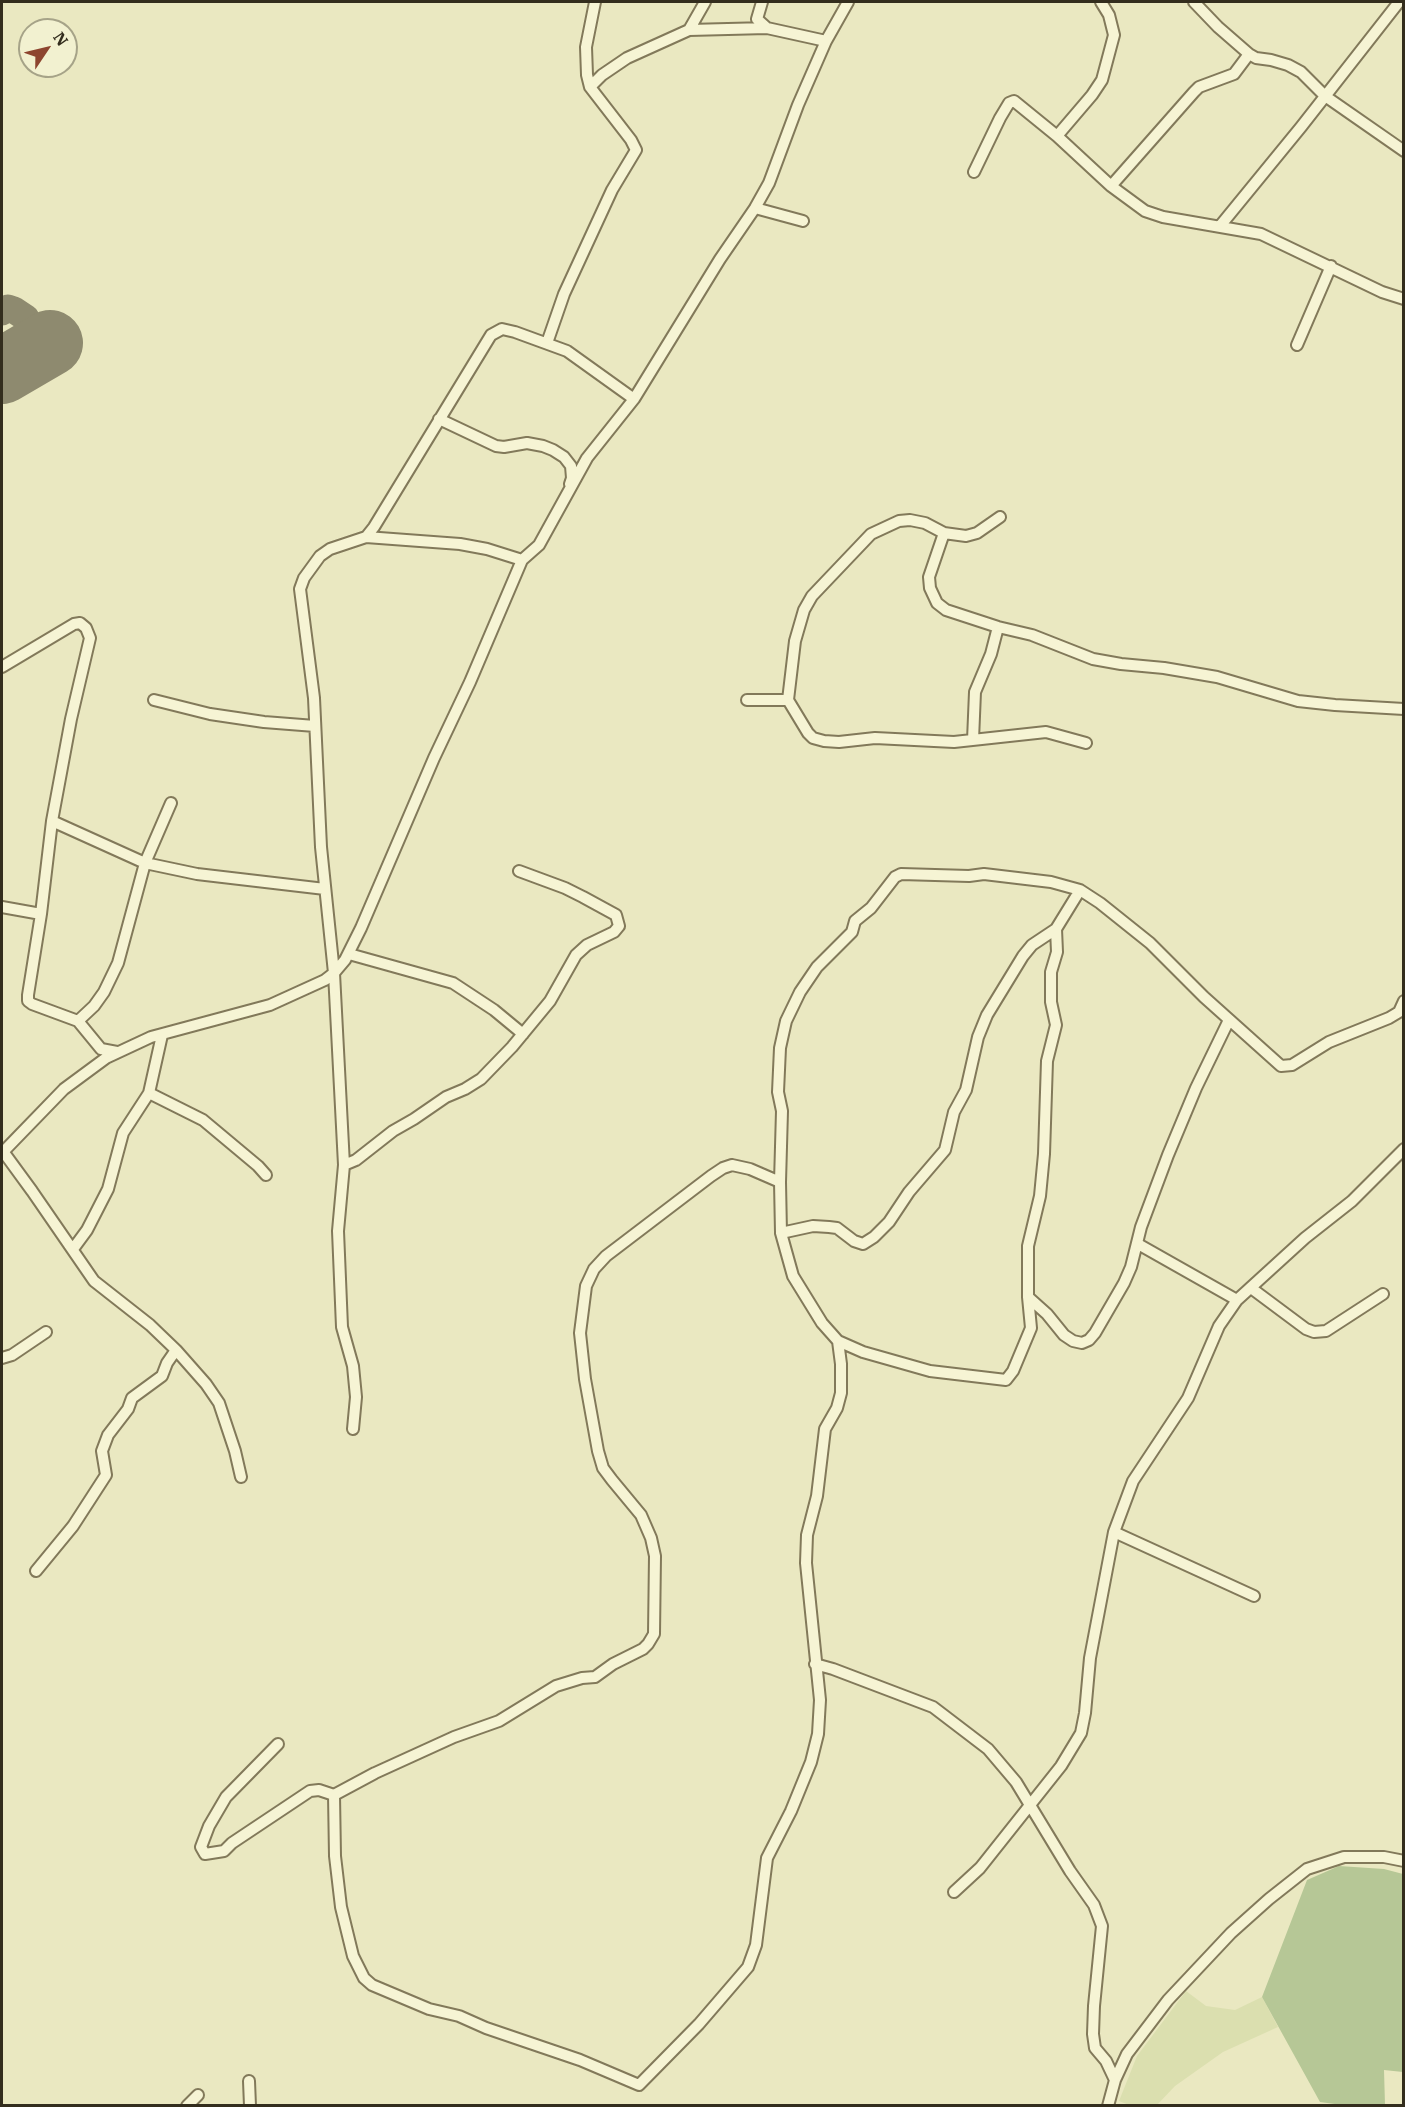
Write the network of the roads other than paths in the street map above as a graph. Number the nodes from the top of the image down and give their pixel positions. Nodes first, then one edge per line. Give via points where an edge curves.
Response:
1 (595, 2) edge
2 (705, 2) edge
3 (762, 2) edge
4 (848, 2) edge
5 (1101, 2) edge
6 (1194, 2) edge
7 (1399, 2) edge
8 (767, 28) junction
9 (689, 30) junction
10 (826, 41) junction
11 (1249, 54) junction
12 (590, 87) junction
13 (1325, 96) junction
14 (1057, 136) junction
15 (1404, 151) edge
16 (974, 172) dead end
17 (1111, 186) junction
18 (755, 208) junction
19 (802, 221) dead end
20 (1220, 226) junction
21 (1331, 266) junction
22 (1404, 299) edge
23 (547, 343) junction
24 (1297, 345) dead end
25 (634, 399) junction
26 (440, 419) junction
27 (565, 496) junction
28 (1000, 517) dead end
29 (944, 533) junction
30 (366, 537) junction
31 (522, 560) junction
32 (998, 627) junction
33 (2, 667) edge
34 (154, 700) dead end
35 (747, 700) dead end
36 (788, 700) junction
37 (1404, 709) edge
38 (315, 726) junction
39 (973, 740) junction
40 (1086, 743) dead end
41 (171, 803) dead end
42 (52, 821) junction
43 (146, 863) junction
44 (519, 871) dead end
45 (325, 889) junction
46 (1080, 890) junction
47 (2, 907) edge
48 (41, 914) junction
49 (1056, 928) junction
50 (350, 954) junction
51 (334, 973) junction
52 (1404, 1001) edge
53 (1229, 1020) junction
54 (78, 1021) junction
55 (523, 1034) junction
56 (162, 1035) junction
57 (117, 1052) junction
58 (149, 1093) junction
59 (1404, 1149) edge
60 (2, 1151) edge
61 (344, 1165) junction
62 (266, 1175) dead end
63 (780, 1182) junction
64 (781, 1233) junction
65 (1138, 1244) junction
66 (73, 1249) junction
67 (1251, 1288) junction
68 (1383, 1294) dead end
69 (1028, 1297) junction
70 (1238, 1300) junction
71 (46, 1332) dead end
72 (838, 1341) junction
73 (176, 1350) junction
74 (2, 1358) edge
75 (353, 1429) dead end
76 (241, 1477) dead end
77 (1114, 1533) junction
78 (36, 1571) dead end
79 (1254, 1596) dead end
80 (815, 1664) junction
81 (278, 1744) dead end
82 (334, 1795) junction
83 (1029, 1803) junction
84 (1404, 1861) edge
85 (954, 1892) dead end
86 (1116, 2080) junction
87 (249, 2081) dead end
88 (198, 2095) dead end
89 (187, 2106) edge
90 (250, 2106) edge
91 (1108, 2106) edge

1 - 12 street via 586,47
2 - 9 street
3 - 8 street via 756,20
4 - 10 street
5 - 14 street via 1114,35 1101,80
6 - 11 street
7 - 13 street
8 - 9 street
8 - 10 street
9 - 12 street via 627,58
10 - 18 street via 769,183
11 - 13 street via 1301,72
11 - 17 street via 1234,74 1199,87
12 - 23 street via 636,150 612,190 564,294
13 - 15 street
13 - 20 street
14 - 16 street via 1014,102 1009,104
14 - 17 street
17 - 20 street via 1135,205 1163,218
18 - 19 street
18 - 25 street
20 - 21 street via 1261,234
21 - 22 street
21 - 24 street
23 - 25 street via 567,351
23 - 26 street via 502,329 491,335
25 - 27 street via 587,458
26 - 27 street via 496,446 535,444 564,457 571,466 572,478
26 - 30 street
27 - 31 street via 539,545
28 - 29 street via 966,536
29 - 32 street via 929,577 937,603 946,610
29 - 36 street via 910,520 880,529 817,590 804,610 795,641
30 - 31 street via 460,544
30 - 38 street via 320,556 303,578 300,589
31 - 50 street
32 - 37 street via 1032,635 1093,659 1217,676 1298,701
32 - 39 street via 975,692
33 - 42 street via 74,624 86,628 90,638
34 - 38 street via 210,714
35 - 36 street
36 - 39 street via 808,733 819,740
38 - 45 street
39 - 40 street via 1046,732
41 - 43 street
42 - 43 street
42 - 48 street
43 - 45 street via 197,874
43 - 54 street via 118,963 99,999
44 - 55 street via 565,888 616,915 619,926 576,955 550,1001
45 - 51 street
46 - 49 street
46 - 53 street via 1144,938
46 - 63 street via 1051,882 984,874 908,873 895,877 871,908 855,921 852,932 817,967 786,1021 778,1092 782,1111
47 - 48 street
48 - 54 street via 28,1001
49 - 64 street via 1027,950 987,1015 945,1150 889,1222 863,1244 837,1228 813,1226
49 - 69 street via 1051,1002 1056,1025 1047,1061 1044,1154 1040,1196 1028,1246
50 - 51 street
50 - 55 street via 453,983
51 - 56 street via 270,1005
51 - 61 street
52 - 53 street via 1399,1012 1389,1018 1329,1042 1287,1067 1276,1063
53 - 65 street via 1168,1155
54 - 57 street via 98,1046
55 - 61 street via 481,1079 446,1097
56 - 57 street
56 - 58 street
57 - 60 street via 64,1089
58 - 62 street via 203,1120
58 - 66 street via 123,1133 108,1189
59 - 67 street via 1352,1201
60 - 66 street
61 - 75 street via 338,1231 342,1327 350,1349 356,1397
63 - 64 street
63 - 82 street via 750,1169 732,1165 723,1168 606,1256 586,1286 580,1333 598,1451 603,1468 641,1515 655,1556 654,1634 648,1644 595,1677 556,1686 499,1721 424,1751
64 - 72 street via 793,1275 822,1323
65 - 69 street via 1124,1283 1089,1340 1082,1343 1064,1335
65 - 70 street
66 - 73 street via 94,1281
67 - 68 street via 1314,1332 1326,1331
67 - 70 street
69 - 72 street via 1031,1328 1007,1380 930,1371
70 - 77 street via 1219,1326 1188,1398 1133,1481
71 - 74 street
72 - 80 street via 841,1393 825,1429 817,1496 807,1534
73 - 76 street via 219,1403
73 - 78 street via 162,1376 132,1398 108,1435 102,1451 106,1475 73,1526
77 - 79 street
77 - 83 street via 1090,1658 1081,1733 1061,1766
80 - 82 street via 820,1700 818,1734 791,1812 767,1858 756,1945 747,1967 699,2024 639,2085 459,2016 429,2009 364,1978 353,1956 341,1907
80 - 83 street via 933,1707 988,1749
81 - 82 street via 226,1797 208,1826 201,1847 205,1854 224,1851 310,1791
83 - 85 street via 980,1868
83 - 86 street via 1094,1905 1102,1926 1093,2034 1095,2048
84 - 86 street via 1344,1857 1307,1869 1231,1933 1168,2000 1127,2054
86 - 91 street
87 - 90 street
88 - 89 street

